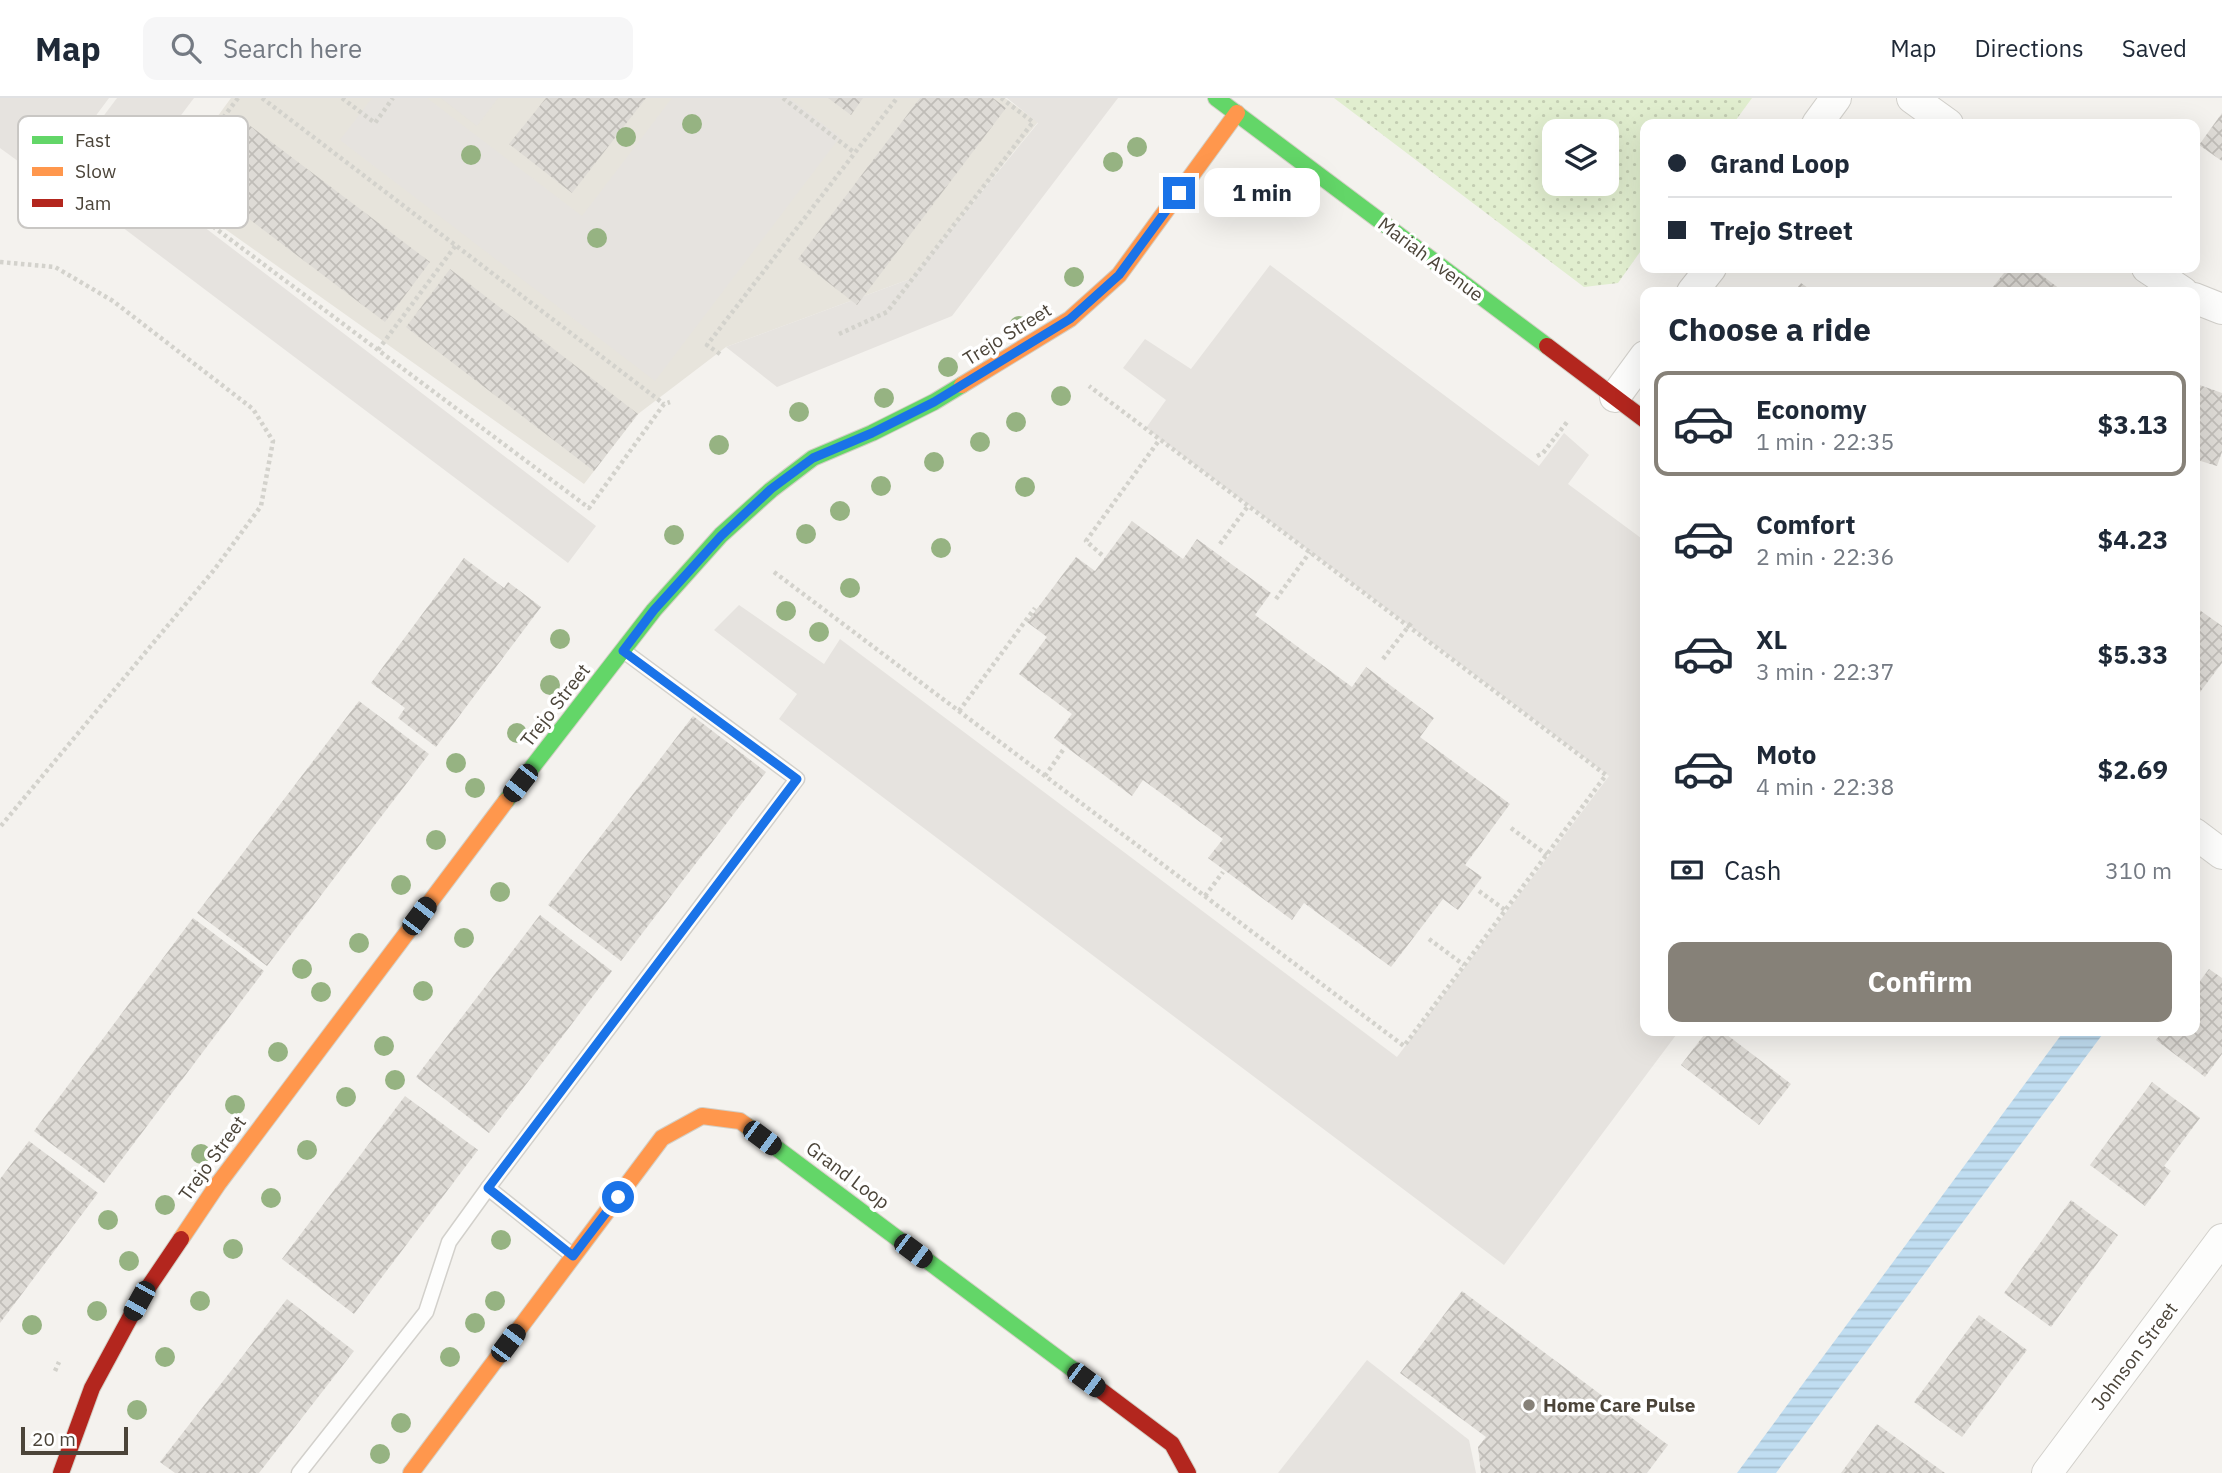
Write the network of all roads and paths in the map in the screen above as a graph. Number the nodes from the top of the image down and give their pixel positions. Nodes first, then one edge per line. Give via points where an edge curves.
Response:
1 (238, 98) edge
2 (262, 98) edge
3 (342, 98) edge
4 (393, 98) edge
5 (783, 98) edge
6 (897, 98) edge
7 (1001, 98) edge
8 (1216, 98) edge
9 (1836, 98) edge
10 (1912, 98) edge
11 (1237, 113) junction
12 (224, 116) edge
13 (1821, 119) edge
14 (1941, 119) edge
15 (855, 153) junction
16 (215, 228) edge
17 (456, 245) junction
18 (0, 262) edge
19 (1707, 273) edge
20 (2154, 273) edge
21 (1696, 287) edge
22 (2176, 287) edge
23 (2200, 300) edge
24 (2222, 309) edge
25 (839, 334) dead end
26 (378, 350) junction
27 (720, 354) dead end
28 (1640, 363) edge
29 (1089, 386) dead end
30 (1615, 397) junction
31 (1640, 416) edge
32 (1567, 422) dead end
33 (1160, 439) junction
34 (1537, 457) dead end
35 (1248, 506) junction
36 (1220, 544) dead end
37 (1310, 552) junction
38 (1102, 555) dead end
39 (774, 572) dead end
40 (1276, 598) dead end
41 (1035, 608) dead end
42 (1411, 624) junction
43 (623, 651) junction
44 (1383, 659) dead end
45 (959, 711) junction
46 (1063, 750) dead end
47 (1045, 776) junction
48 (0, 827) edge
49 (1511, 828) dead end
50 (2200, 838) edge
51 (2222, 854) edge
52 (1546, 855) junction
53 (1223, 872) dead end
54 (1479, 891) dead end
55 (1205, 897) junction
56 (1505, 910) junction
57 (1429, 939) dead end
58 (1464, 965) junction
59 (488, 1188) junction
60 (2222, 1239) edge
61 (573, 1256) junction
62 (59, 1362) dead end
63 (55, 1371) dead end
64 (61, 1473) edge
65 (299, 1473) edge
66 (411, 1473) edge
67 (1188, 1473) edge
68 (2047, 1473) edge

1 - 12 path
2 - 17 path
3 - 4 path via 375,123
5 - 15 path
6 - 15 path
7 - 25 path via 1033,122 887,312
8 - 11 street, Mariah Avenue
9 - 13 street
10 - 14 street
11 - 30 street, Mariah Avenue
11 - 43 street, Trejo Street via 1119,275 1081,310 934,402 813,458 771,489 721,536
15 - 27 path via 707,345
16 - 26 path
17 - 26 path
17 - 26 path via 667,403 589,508
18 - 48 path via 55,267 113,301 253,409 274,442 261,506 214,570
19 - 21 street
20 - 22 street
23 - 24 street
28 - 30 street
29 - 33 path
30 - 31 street, Mariah Avenue
32 - 34 path
33 - 35 path
33 - 38 path via 1086,541
35 - 36 path
35 - 37 path
37 - 40 path
37 - 42 path
39 - 45 path
41 - 45 path
42 - 44 path
42 - 52 path via 1606,775
43 - 59 lane via 797,779
43 - 64 street, Trejo Street via 218,1184 139,1301 97,1377
45 - 47 path
46 - 47 path
47 - 55 path
49 - 52 path
50 - 51 street
52 - 56 path
53 - 55 path
54 - 56 path
55 - 58 path via 1404,1045
56 - 58 path
57 - 58 path
59 - 61 lane
59 - 65 lane via 449,1242 426,1312
60 - 68 street, Johnson Street
61 - 66 street, Grand Loop
61 - 67 street, Grand Loop via 662,1138 702,1115 740,1121 1172,1444
62 - 63 path

